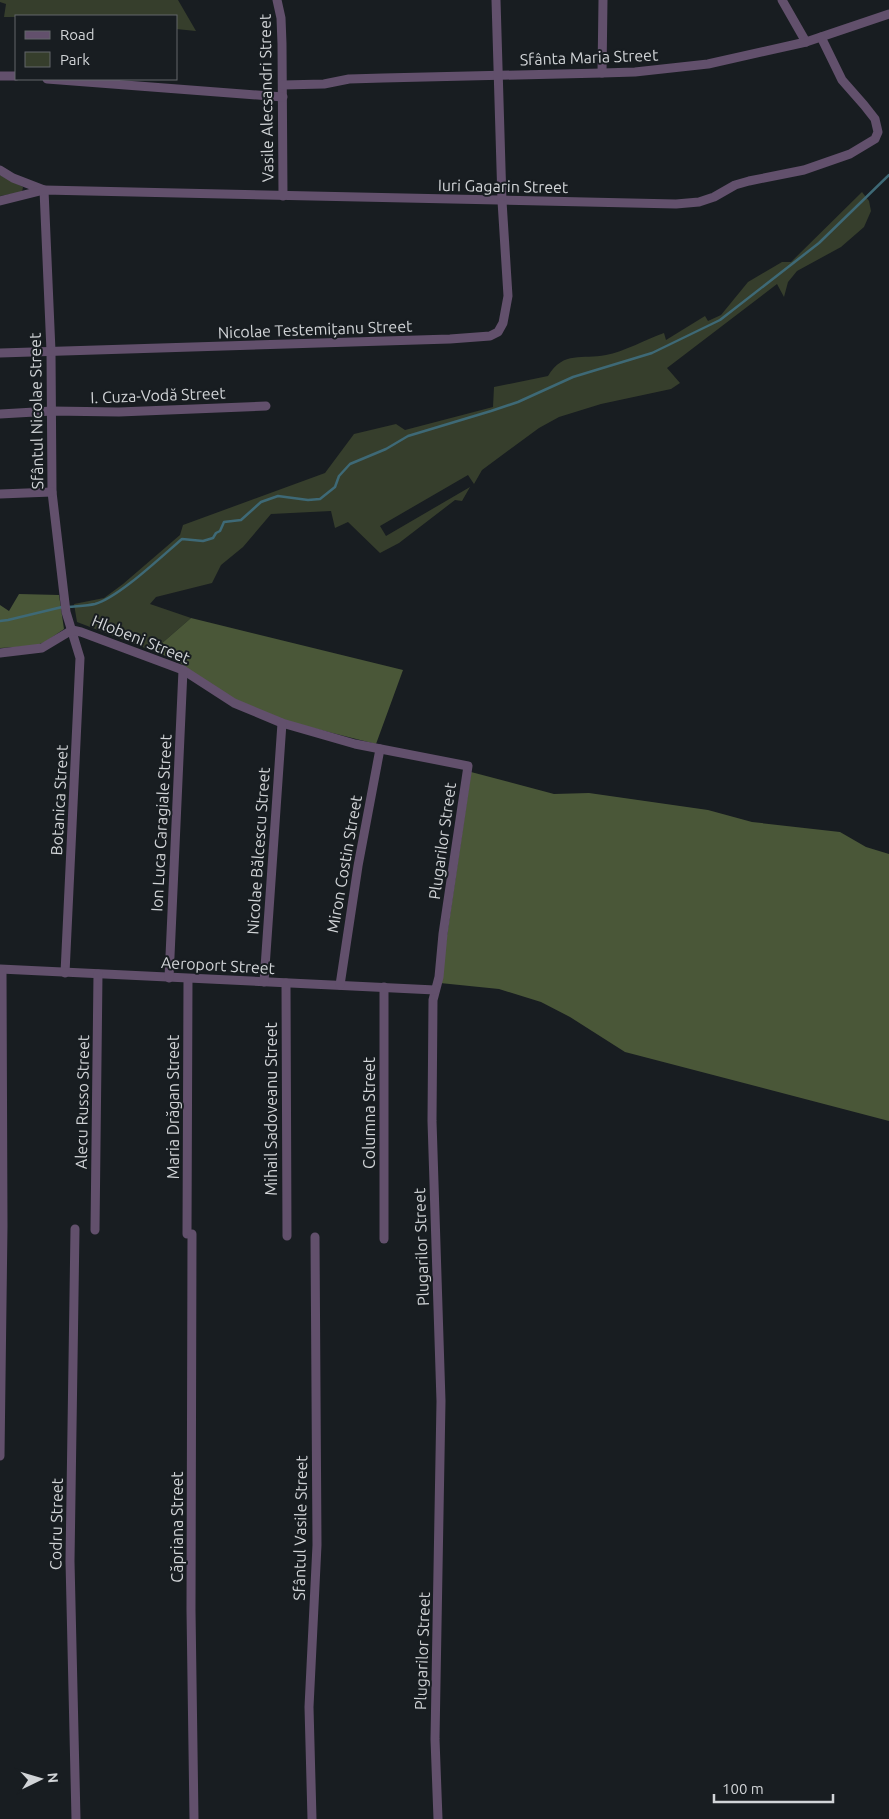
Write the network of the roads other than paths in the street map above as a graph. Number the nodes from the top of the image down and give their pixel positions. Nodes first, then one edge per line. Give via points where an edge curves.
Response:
1 (277, 0) edge
2 (496, 0) edge
3 (603, 0) edge
4 (782, 0) edge
5 (889, 14) edge
6 (821, 37) junction
7 (806, 42) junction
8 (602, 73) junction
9 (0, 76) edge
10 (15, 76) edge
11 (499, 76) junction
12 (60, 80) edge
13 (282, 85) junction
14 (283, 97) junction
15 (0, 170) edge
16 (44, 190) junction
17 (283, 196) junction
18 (0, 201) edge
19 (502, 201) junction
20 (51, 351) junction
21 (0, 353) edge
22 (266, 406) dead end
23 (52, 411) junction
24 (0, 414) edge
25 (52, 492) junction
26 (0, 494) edge
27 (72, 630) junction
28 (0, 653) edge
29 (183, 670) junction
30 (282, 723) junction
31 (380, 749) junction
32 (1, 970) edge
33 (65, 973) junction
34 (98, 974) junction
35 (169, 978) junction
36 (188, 979) junction
37 (264, 982) junction
38 (286, 983) junction
39 (340, 985) junction
40 (384, 987) junction
41 (435, 990) junction
42 (75, 1229) dead end
43 (95, 1230) dead end
44 (190, 1234) joint
45 (287, 1236) dead end
46 (315, 1237) dead end
47 (384, 1239) dead end
48 (0, 1456) edge
49 (76, 1819) edge
50 (194, 1819) edge
51 (312, 1819) edge
52 (438, 1819) edge

1 - 13 street, Vasile Alecsandri Street
2 - 11 street, Nicolae Testemițanu Street
3 - 8 street
4 - 7 street
5 - 6 street, Sfânta Maria Street
6 - 7 street, Sfânta Maria Street
6 - 19 street, Iuri Gagarin Street via 842,80 875,119 878,132 875,139 850,154 804,170 735,185 700,202
7 - 8 street, Sfânta Maria Street via 708,64
8 - 11 street, Sfânta Maria Street
9 - 10 street
11 - 13 street, Sfânta Maria Street via 349,79 324,84
11 - 19 street, Nicolae Testemițanu Street
12 - 14 street
13 - 14 street, Vasile Alecsandri Street
14 - 17 street, Vasile Alecsandri Street
15 - 16 street
16 - 17 street, Iuri Gagarin Street
16 - 18 street, Iuri Gagarin Street
16 - 20 street, Sfântul Nicolae Street
17 - 19 street, Iuri Gagarin Street
19 - 20 street, Nicolae Testemițanu Street via 508,296 498,332 490,336
20 - 21 street, Nicolae Testemițanu Street
20 - 23 street, Sfântul Nicolae Street
22 - 23 street, I. Cuza-Vodă Street via 119,412
23 - 24 street, I. Cuza-Vodă Street
23 - 25 street, Sfântul Nicolae Street
25 - 26 street
25 - 27 street, Sfântul Nicolae Street via 66,612
27 - 28 street, Hlobeni Street via 42,648
27 - 29 street, Hlobeni Street
27 - 33 street, Botanica Street via 80,658
29 - 30 street, Hlobeni Street via 234,703
29 - 35 street, Ion Luca Caragiale Street
30 - 31 street, Hlobeni Street
30 - 37 street, Nicolae Bălcescu Street
31 - 39 street, Miron Costin Street
31 - 41 street, Plugarilor Street via 468,766
32 - 33 street, Aeroport Street
32 - 48 street via 3,1226
33 - 34 street, Aeroport Street
34 - 35 street, Aeroport Street
34 - 43 street, Alecu Russo Street
35 - 36 street, Aeroport Street
36 - 37 street, Aeroport Street
36 - 44 street, Maria Drăgan Street
37 - 38 street, Aeroport Street
38 - 39 street, Aeroport Street
38 - 45 street, Mihail Sadoveanu Street
39 - 40 street, Aeroport Street
40 - 41 street, Aeroport Street
40 - 47 street, Columna Street
41 - 52 street, Plugarilor Street via 432,1000 432,1121 441,1401 434,1739
42 - 49 street, Codru Street via 70,1561
44 - 50 street, Căpriana Street
46 - 51 street, Sfântul Vasile Street via 317,1546 309,1707

